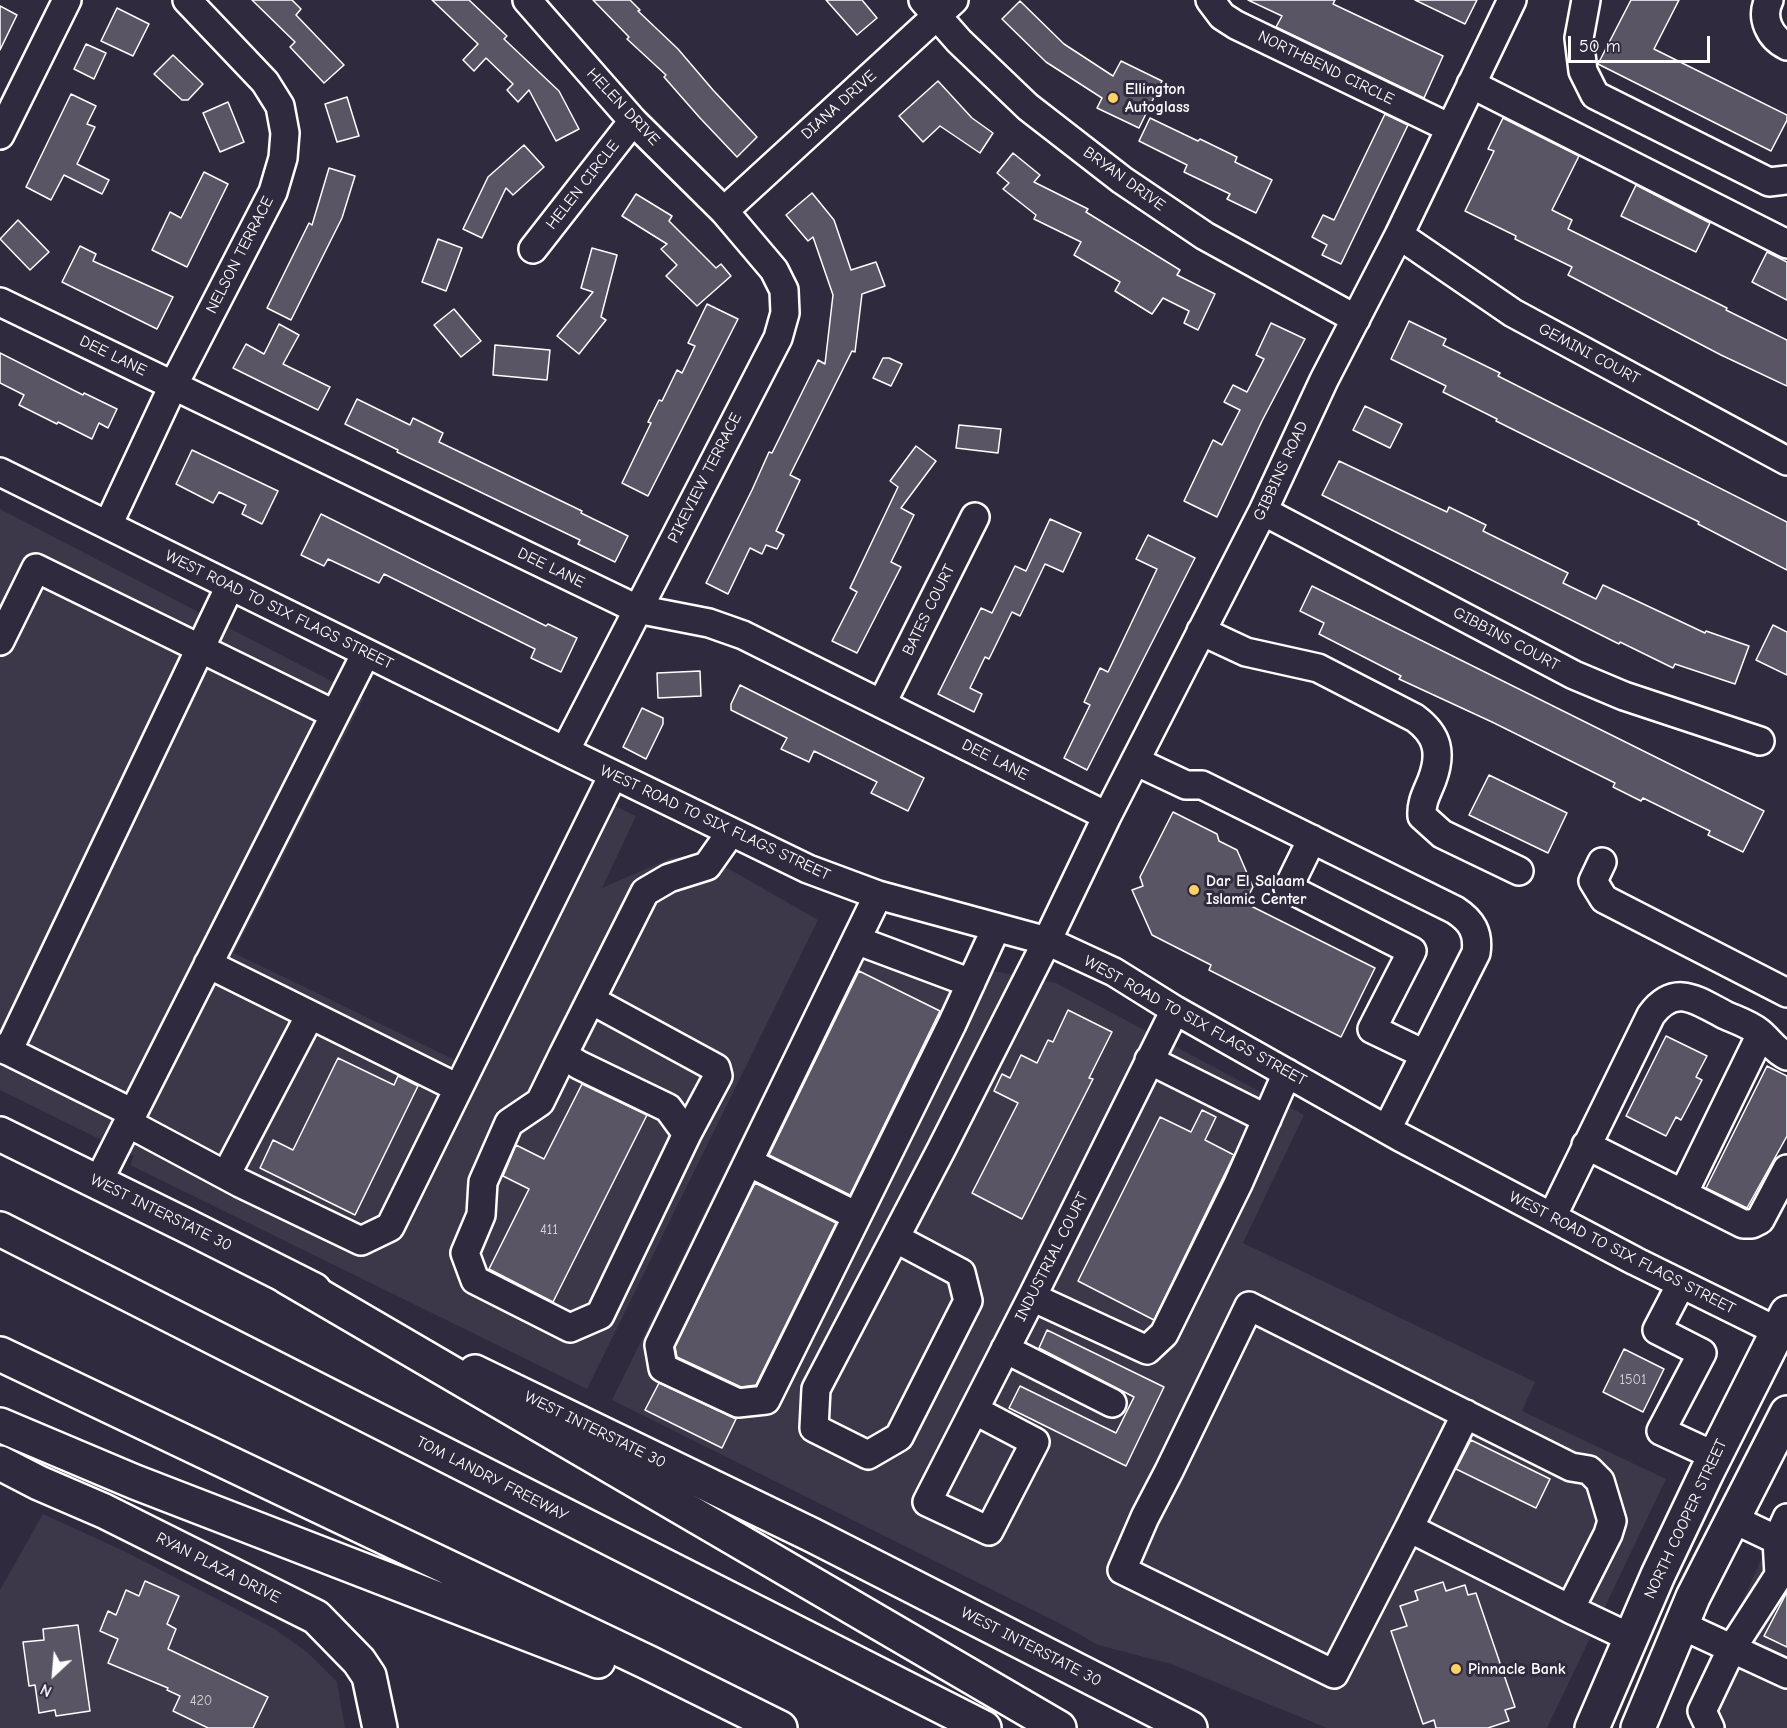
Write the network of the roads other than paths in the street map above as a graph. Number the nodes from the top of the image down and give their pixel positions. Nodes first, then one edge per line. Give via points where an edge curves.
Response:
1 (67, 0) edge
2 (187, 0) edge
3 (527, 0) edge
4 (1210, 0) edge
5 (1512, 0) edge
6 (1586, 0) edge
7 (1768, 0) edge
8 (938, 5) edge
9 (1787, 46) edge
10 (1471, 84) junction
11 (633, 121) junction
12 (1450, 128) junction
13 (0, 135) edge
14 (1787, 180) edge
15 (724, 211) junction
16 (1399, 235) junction
17 (1787, 244) edge
18 (532, 249) dead end
19 (0, 302) edge
20 (1356, 318) junction
21 (173, 386) junction
22 (1787, 461) edge
23 (0, 471) edge
24 (1263, 511) junction
25 (975, 517) dead end
26 (108, 525) junction
27 (230, 586) junction
28 (637, 609) junction
29 (1202, 631) junction
30 (0, 641) edge
31 (200, 647) junction
32 (366, 653) junction
33 (882, 703) junction
34 (334, 714) junction
35 (1760, 741) dead end
36 (565, 752) junction
37 (1135, 761) junction
38 (613, 775) junction
39 (1107, 816) junction
40 (731, 832) junction
41 (1312, 839) junction
42 (1602, 862) dead end
43 (1519, 871) dead end
44 (878, 895) junction
45 (996, 928) junction
46 (856, 940) junction
47 (1047, 941) junction
48 (208, 964) junction
49 (971, 983) junction
50 (1787, 993) edge
51 (591, 1000) junction
52 (1175, 1010) junction
53 (310, 1015) junction
54 (1761, 1034) junction
55 (4, 1050) edge
56 (1424, 1054) junction
57 (563, 1055) junction
58 (1787, 1056) edge
59 (1149, 1060) junction
60 (1287, 1073) junction
61 (458, 1089) junction
62 (130, 1118) junction
63 (1267, 1119) junction
64 (1387, 1129) junction
65 (0, 1134) edge
66 (687, 1134) junction
67 (1586, 1145) junction
68 (748, 1162) junction
69 (1787, 1168) edge
70 (226, 1175) junction
71 (98, 1182) junction
72 (1683, 1194) junction
73 (857, 1216) junction
74 (1552, 1217) junction
75 (0, 1229) edge
76 (895, 1238) junction
77 (287, 1276) junction
78 (1681, 1284) junction
79 (1032, 1297) junction
80 (1784, 1327) edge
81 (1005, 1350) junction
82 (0, 1354) edge
83 (1112, 1404) dead end
84 (974, 1410) junction
85 (1787, 1413) edge
86 (1466, 1414) junction
87 (0, 1425) edge
88 (1715, 1456) junction
89 (0, 1463) edge
90 (1733, 1519) junction
91 (1409, 1528) junction
92 (1782, 1559) edge
93 (1570, 1609) junction
94 (1681, 1625) junction
95 (1631, 1638) junction
96 (1732, 1648) junction
97 (1787, 1674) edge
98 (1640, 1725) edge
99 (380, 1728) edge
100 (772, 1728) edge
101 (780, 1728) edge
102 (984, 1728) edge
103 (1059, 1728) edge
104 (1190, 1728) edge
105 (1592, 1728) edge
106 (1710, 1728) edge

1 - 13 street
2 - 21 street, NELSON TERRACE via 265,82 280,106 285,133 283,158 273,192
3 - 11 street, HELEN DRIVE
4 - 12 street, NORTHBEND CIRCLE via 1221,16 1236,25
5 - 10 street, GIBBINS ROAD
6 - 14 street via 1579,38 1583,71 1595,95 1769,182
7 - 9 street via 1766,20 1771,32
8 - 15 street, DIANA DRIVE
8 - 20 street, BRYAN DRIVE via 959,41 1028,107 1122,180 1205,236
10 - 12 street, GIBBINS ROAD
10 - 17 street
11 - 15 street, HELEN DRIVE
11 - 18 street, HELEN CIRCLE
12 - 16 street, GIBBINS ROAD
15 - 28 street, PIKEVIEW TERRACE via 774,270 783,290 785,313 777,338
16 - 20 street, GIBBINS ROAD
16 - 22 street, GEMINI COURT via 1513,313
19 - 21 street, DEE LANE
20 - 24 street, GIBBINS ROAD
21 - 26 street, NELSON TERRACE
21 - 28 street, DEE LANE
23 - 26 street, WEST ROAD TO SIX FLAGS STREET
24 - 29 street, GIBBINS ROAD
24 - 35 street, GIBBINS COURT via 1574,675 1624,696
25 - 33 street, BATES COURT
26 - 27 street, WEST ROAD TO SIX FLAGS STREET
27 - 31 street
27 - 32 street, WEST ROAD TO SIX FLAGS STREET
28 - 33 street, DEE LANE via 709,623 743,635
28 - 36 street, PIKEVIEW TERRACE
29 - 37 street, GIBBINS ROAD
29 - 43 street via 1246,652 1318,668 1415,718 1432,734 1437,756 1421,807 1422,816 1442,834
30 - 31 street via 36,568
31 - 34 street
31 - 55 street
32 - 34 street
32 - 36 street, WEST ROAD TO SIX FLAGS STREET
33 - 39 street, DEE LANE
34 - 48 street
36 - 38 street, WEST ROAD TO SIX FLAGS STREET
37 - 39 street, GIBBINS ROAD
37 - 41 street via 1186,785 1202,785
38 - 40 street, WEST ROAD TO SIX FLAGS STREET
38 - 61 street
39 - 47 street, GIBBINS ROAD
40 - 44 street, WEST ROAD TO SIX FLAGS STREET via 808,869
40 - 51 street via 707,866 669,878 645,892
41 - 56 street via 1455,910 1468,918 1474,929 1476,953
41 - 56 street via 1288,888 1412,951 1372,1029
42 - 50 street via 1593,881 1604,899
44 - 45 street, WEST ROAD TO SIX FLAGS STREET
44 - 46 street
45 - 47 street, WEST ROAD TO SIX FLAGS STREET
45 - 49 street
46 - 49 street
46 - 68 street
47 - 52 street, WEST ROAD TO SIX FLAGS STREET via 1114,972
47 - 76 street, GIBBINS ROAD
48 - 53 street
48 - 62 street
49 - 73 street
51 - 57 street
51 - 66 street via 716,1068 718,1076
52 - 59 street, INDUSTRIAL COURT
52 - 60 street, WEST ROAD TO SIX FLAGS STREET
53 - 61 street
53 - 70 street
54 - 58 street
54 - 67 street via 1689,996 1659,1004
54 - 72 street
55 - 62 street
56 - 64 street
57 - 66 street via 668,1108
57 - 66 street via 540,1102 509,1123 483,1182 481,1215 465,1253 475,1280 570,1328 600,1315
59 - 63 street
59 - 79 street, INDUSTRIAL COURT
60 - 63 street
60 - 64 street, WEST ROAD TO SIX FLAGS STREET
61 - 70 street via 390,1227 361,1241
62 - 70 street
62 - 71 street
63 - 79 street via 1164,1334 1147,1350
64 - 74 street, WEST ROAD TO SIX FLAGS STREET
65 - 71 main road, WEST INTERSTATE 30
67 - 72 street
67 - 74 street
68 - 73 street
68 - 73 street via 660,1345 663,1368 738,1403 766,1400
69 - 72 street via 1760,1220 1752,1224 1743,1224
71 - 77 main road, WEST INTERSTATE 30
74 - 78 street, WEST ROAD TO SIX FLAGS STREET
75 - 102 main road, TOM LANDRY FREEWAY
76 - 76 street, GIBBINS ROAD via 816,1389 814,1428 868,1455 899,1437 968,1301 961,1273
77 - 103 main road
77 - 104 main road, WEST INTERSTATE 30 via 812,1535
78 - 80 street, WEST ROAD TO SIX FLAGS STREET
78 - 88 street via 1657,1330 1702,1353 1661,1431
79 - 81 street, INDUSTRIAL COURT
80 - 88 main road, NORTH COOPER STREET
81 - 83 street
81 - 84 street, INDUSTRIAL COURT
82 - 101 main road
84 - 84 street, INDUSTRIAL COURT via 927,1502 989,1531 1035,1442
85 - 90 main road
86 - 91 street
86 - 91 street via 1249,1306 1122,1569 1334,1674
86 - 93 street via 1571,1467 1589,1470 1600,1481 1612,1521
87 - 100 main road via 135,1482
88 - 95 main road, NORTH COOPER STREET
89 - 99 main road, RYAN PLAZA DRIVE via 316,1617 369,1676
90 - 92 street
90 - 94 main road
91 - 93 street
92 - 96 street
93 - 95 street
94 - 96 street
94 - 98 main road
95 - 98 main road via 1647,1660 1631,1704
95 - 105 main road, NORTH COOPER STREET
96 - 97 street
96 - 106 street via 1702,1712

